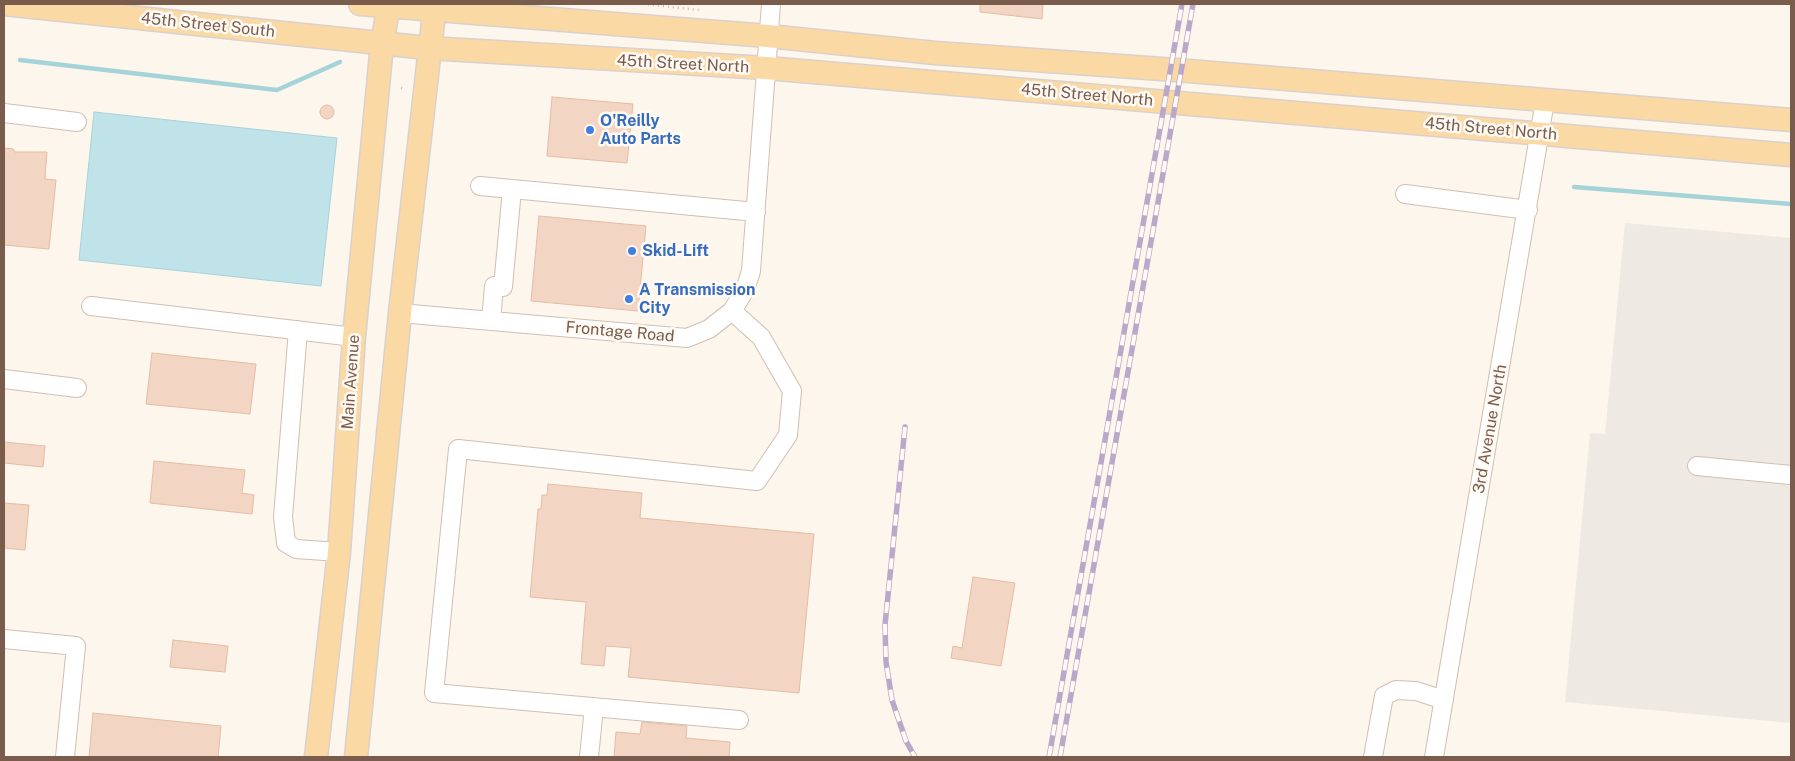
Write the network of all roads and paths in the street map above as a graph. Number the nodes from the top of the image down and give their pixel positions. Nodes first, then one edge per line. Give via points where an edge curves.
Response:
1 (4, 4) edge
2 (360, 4) edge
3 (771, 4) edge
4 (389, 5) edge
5 (434, 7) edge
6 (768, 36) junction
7 (382, 44) junction
8 (428, 48) junction
9 (766, 68) junction
10 (1545, 101) junction
11 (4, 113) edge
12 (1791, 120) edge
13 (77, 122) dead end
14 (1540, 134) junction
15 (1791, 156) edge
16 (480, 186) dead end
17 (512, 189) junction
18 (1405, 194) dead end
19 (1528, 210) junction
20 (756, 212) junction
21 (91, 306) dead end
22 (732, 311) junction
23 (400, 313) junction
24 (491, 321) junction
25 (298, 330) junction
26 (354, 337) junction
27 (4, 379) edge
28 (77, 388) dead end
29 (1697, 466) dead end
30 (1791, 475) edge
31 (339, 552) junction
32 (4, 639) edge
33 (1444, 700) junction
34 (594, 707) junction
35 (739, 720) dead end
36 (65, 757) edge
37 (316, 757) edge
38 (356, 757) edge
39 (588, 757) edge
40 (1373, 757) edge
41 (1434, 757) edge

1 - 7 main road, 45th Street South
2 - 4 main road
3 - 6 street, Frontage Road
4 - 5 main road
4 - 7 main road, Main Avenue
5 - 6 main road, 45th Street North
5 - 8 main road
6 - 9 street, Frontage Road
6 - 10 main road, 45th Street North via 935,53
7 - 8 main road, 45th Street North
7 - 26 main road, Main Avenue
8 - 9 main road, 45th Street North
8 - 23 main road
9 - 14 main road, 45th Street North
9 - 20 street, Frontage Road
10 - 12 main road, 45th Street North
10 - 14 street, 3rd Avenue North
11 - 13 street
14 - 15 main road, 45th Street North
14 - 19 street, 3rd Avenue North
16 - 17 street
17 - 20 street
17 - 24 street via 503,288 494,286
18 - 19 street
19 - 33 street, 3rd Avenue North
20 - 22 street, Frontage Road via 751,272
21 - 25 street
22 - 24 street, Frontage Road via 709,329 687,338
22 - 34 street via 761,337 792,391 788,435 757,481 458,449 434,693
23 - 24 street, Frontage Road
23 - 38 main road
25 - 26 street
25 - 31 street via 283,517 286,543 296,548
26 - 31 main road, Main Avenue
27 - 28 street
29 - 30 street
31 - 37 main road, Main Avenue
32 - 36 street via 76,646
33 - 40 street via 1416,691 1396,690 1384,696
33 - 41 street, 3rd Avenue North
34 - 35 street
34 - 39 street

